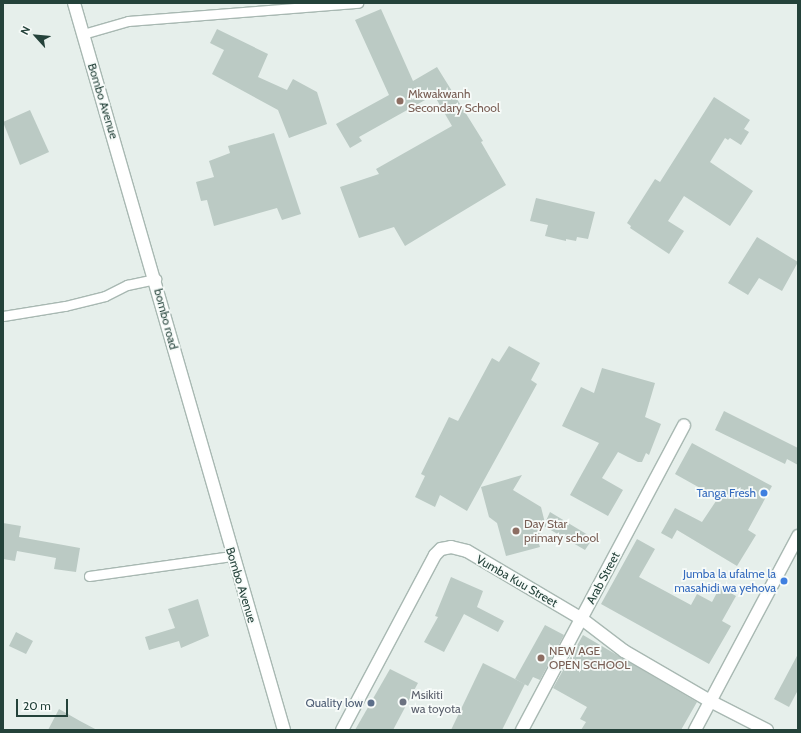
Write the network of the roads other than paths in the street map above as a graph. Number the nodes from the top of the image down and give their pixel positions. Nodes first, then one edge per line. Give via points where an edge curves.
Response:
1 (74, 3) edge
2 (358, 3) edge
3 (83, 34) junction
4 (132, 199) joint
5 (156, 279) junction
6 (3, 316) edge
7 (684, 425) dead end
8 (199, 439) joint
9 (798, 536) edge
10 (232, 556) junction
11 (89, 576) dead end
12 (582, 619) junction
13 (710, 701) junction
14 (284, 730) edge
15 (342, 730) edge
16 (522, 730) edge
17 (694, 730) edge
18 (767, 730) edge

1 - 3 street, Bombo Avenue
2 - 3 lane via 128,21
3 - 4 street, Bombo Avenue
4 - 5 street, bombo road
5 - 6 lane via 127,285 105,296 65,306
5 - 8 street, bombo road
7 - 12 street, Arab Street
8 - 10 street, Bombo Avenue
9 - 13 street
10 - 11 lane
10 - 14 street, Bombo Avenue
12 - 13 street, Vumba Kuu Street via 624,651
12 - 15 street, Vumba Kuu Street via 467,551 451,547 441,549 435,555
12 - 16 street, Arab Street
13 - 17 street
13 - 18 street, Vumba Kuu Street

